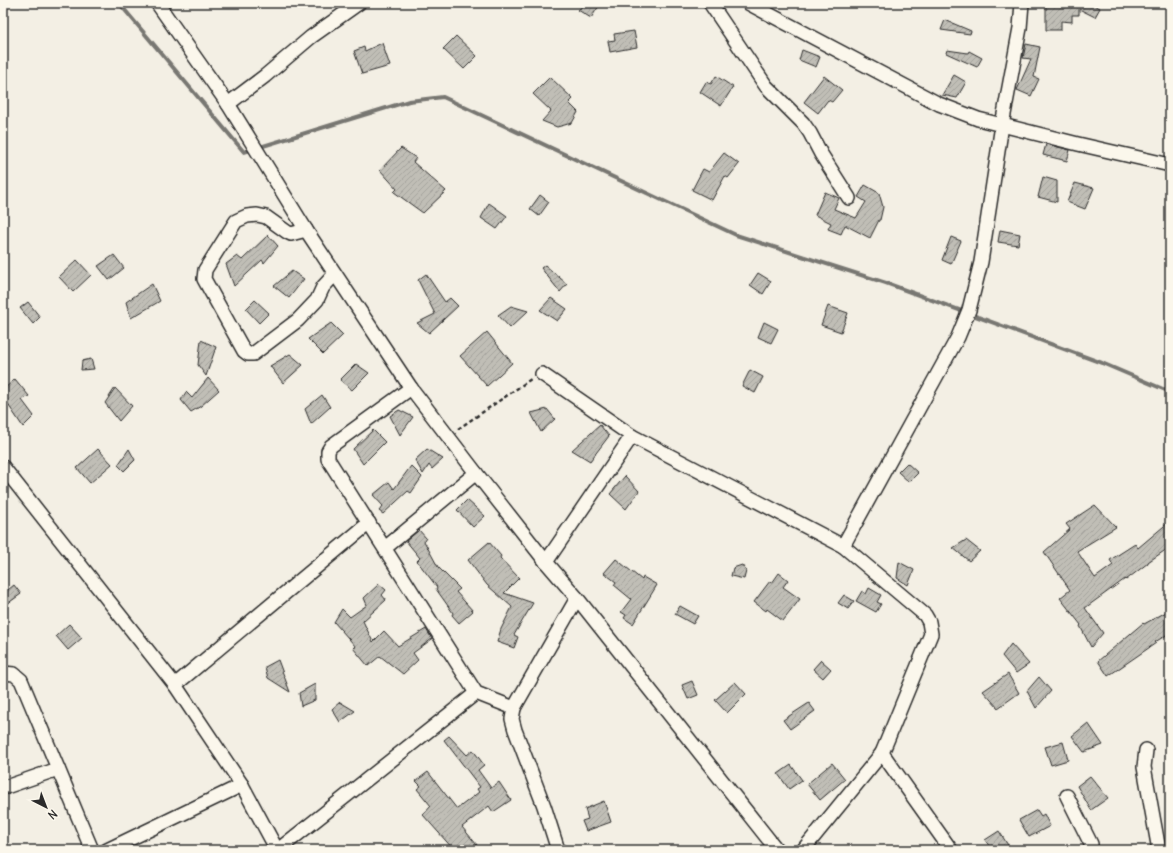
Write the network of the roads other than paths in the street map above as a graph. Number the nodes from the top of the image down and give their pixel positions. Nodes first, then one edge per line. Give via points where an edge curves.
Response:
1 (157, 3) edge
2 (360, 3) edge
3 (710, 3) edge
4 (748, 3) edge
5 (1022, 3) edge
6 (228, 104) junction
7 (1002, 125) junction
8 (1170, 165) edge
9 (849, 198) dead end
10 (306, 230) junction
11 (334, 274) junction
12 (542, 374) road end
13 (411, 388) junction
14 (632, 436) junction
15 (3, 467) edge
16 (476, 473) junction
17 (369, 523) junction
18 (843, 546) junction
19 (385, 548) junction
20 (546, 562) junction
21 (577, 598) junction
22 (3, 674) edge
23 (175, 685) junction
24 (476, 693) junction
25 (514, 708) junction
26 (1146, 750) dead end
27 (882, 753) junction
28 (58, 769) junction
29 (242, 785) junction
30 (3, 788) edge
31 (1067, 796) dead end
32 (92, 850) edge
33 (107, 850) edge
34 (277, 850) edge
35 (558, 850) edge
36 (777, 850) edge
37 (803, 850) edge
38 (951, 850) edge
39 (1091, 850) edge
40 (1159, 850) edge

1 - 6 street
2 - 6 street via 311,37 266,76
3 - 9 street via 766,86 803,123
4 - 7 street via 939,104
5 - 7 street via 1020,28
6 - 10 street
7 - 8 street
7 - 18 street via 981,262 969,310 958,337
10 - 11 street
10 - 11 street via 291,234 266,217 246,216 236,221 205,270 205,281 244,351 253,354 298,320 317,300 323,287
11 - 13 street
12 - 14 street
13 - 16 street
13 - 17 street via 331,446 328,451 328,459
14 - 18 street
14 - 20 street
15 - 23 street
16 - 19 street
16 - 20 street
17 - 19 street
17 - 23 street
18 - 27 street via 925,615 929,622 931,634
19 - 24 street
20 - 21 street
21 - 25 street
21 - 36 street
22 - 28 street via 14,674 21,680
23 - 29 street
24 - 25 street
24 - 34 street
25 - 35 street via 512,719 515,730
26 - 40 street via 1144,767
27 - 37 street
27 - 38 street
28 - 30 street
28 - 32 street
29 - 33 street
29 - 34 street
31 - 39 street via 1091,844

